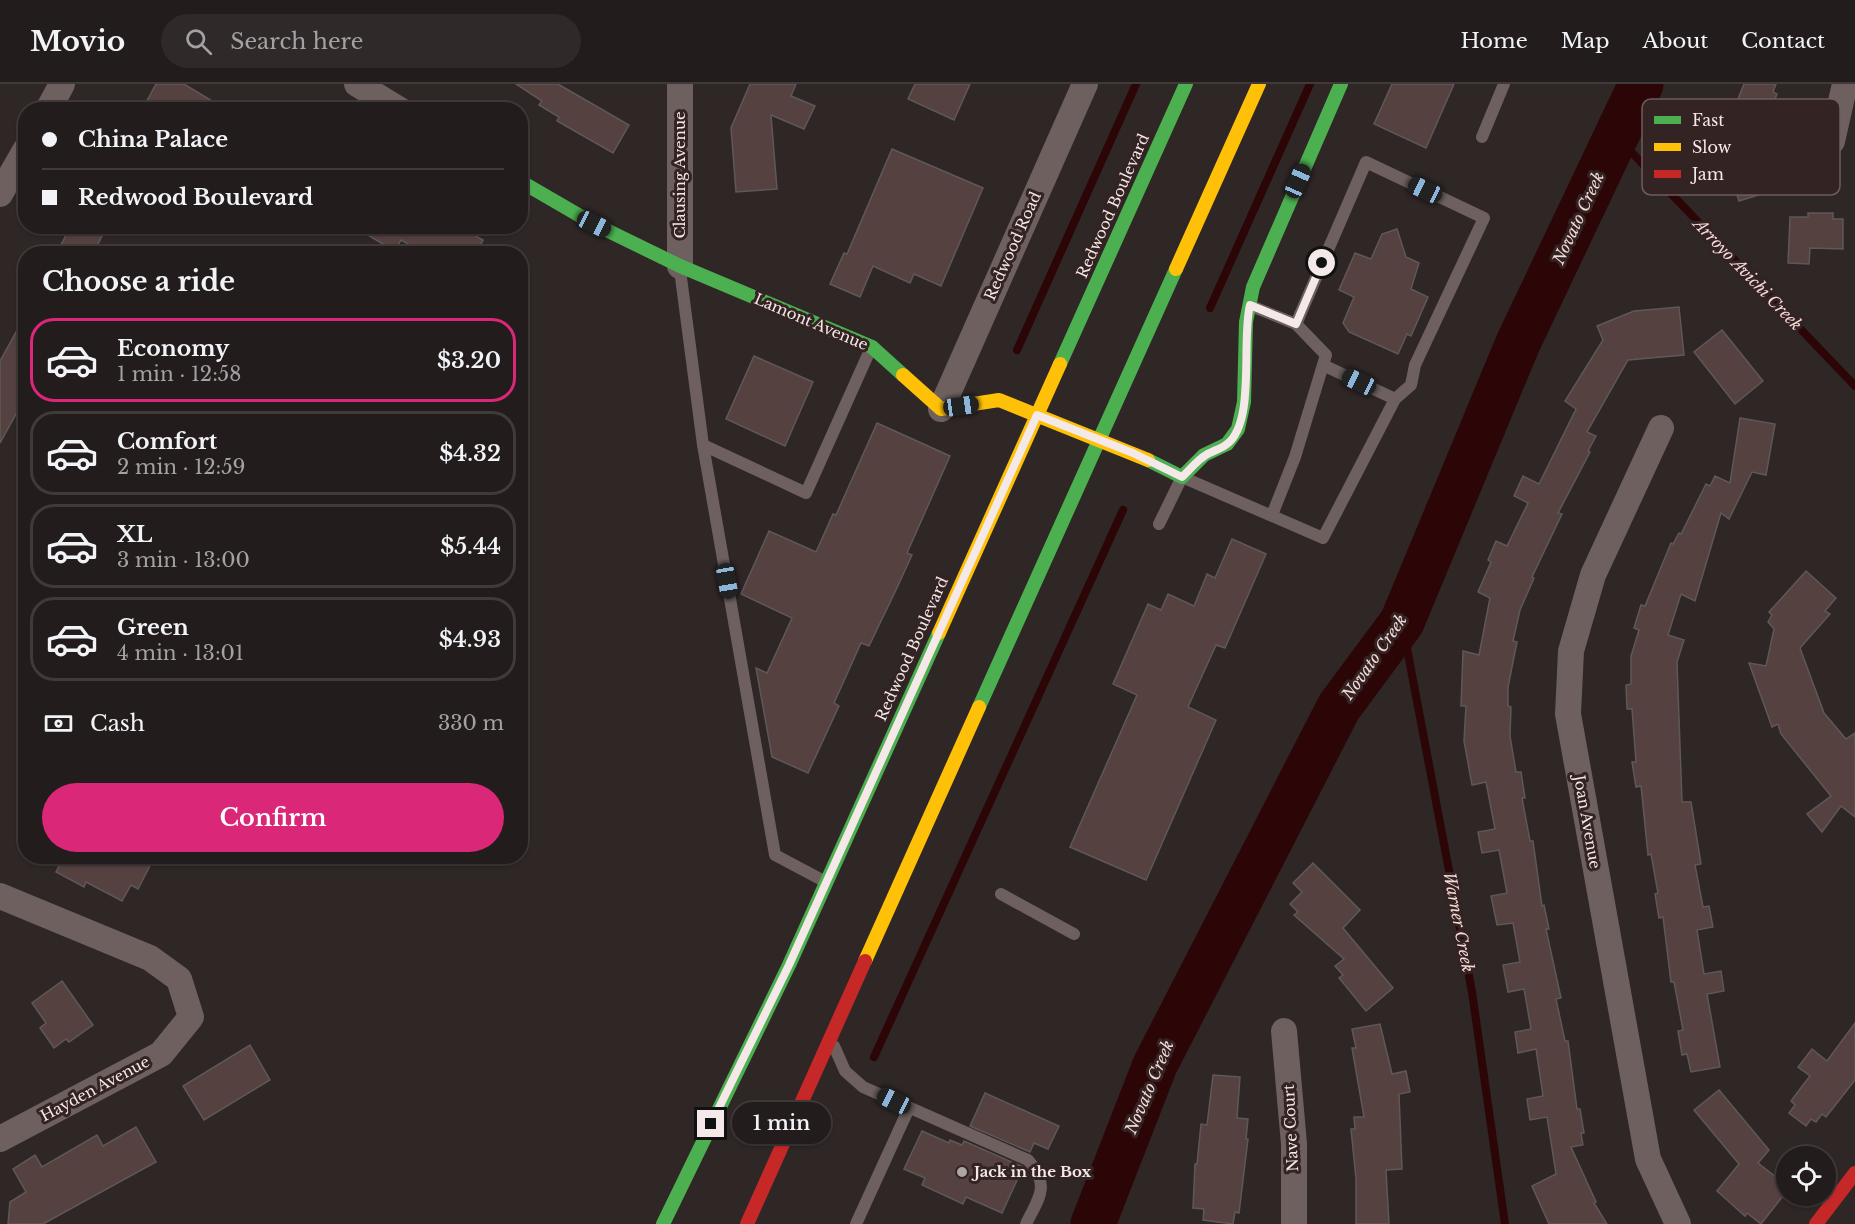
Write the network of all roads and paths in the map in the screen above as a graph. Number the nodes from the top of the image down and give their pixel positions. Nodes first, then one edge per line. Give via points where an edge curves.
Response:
1 (62, 84) edge
2 (357, 84) edge
3 (680, 84) edge
4 (1085, 84) edge
5 (1186, 84) edge
6 (1259, 84) edge
7 (1341, 84) edge
8 (1504, 84) edge
9 (1845, 84) edge
10 (52, 102) edge
11 (387, 102) edge
12 (1840, 106) edge
13 (1482, 137) dead end
14 (18, 163) edge
15 (528, 186) edge
16 (0, 195) edge
17 (680, 266) junction
18 (1250, 305) junction
19 (1296, 324) junction
20 (872, 347) junction
21 (1323, 365) junction
22 (1395, 399) junction
23 (942, 409) junction
24 (1037, 415) junction
25 (1661, 428) dead end
26 (1099, 439) junction
27 (702, 444) junction
28 (1182, 477) junction
29 (1272, 515) junction
30 (1159, 524) dead end
31 (825, 881) junction
32 (1001, 894) dead end
33 (0, 896) edge
34 (1074, 934) dead end
35 (1284, 1031) dead end
36 (832, 1039) junction
37 (909, 1108) junction
38 (0, 1139) edge
39 (1855, 1173) edge
40 (663, 1224) edge
41 (747, 1224) edge
42 (856, 1224) edge
43 (1026, 1224) edge
44 (1294, 1224) edge
45 (1678, 1224) edge
46 (1816, 1224) edge

1 - 10 street
2 - 11 street
3 - 17 street, Clausing Avenue
4 - 23 street, Redwood Road
5 - 24 main road, Redwood Boulevard
6 - 26 main road
7 - 18 main road via 1253,287
8 - 13 lane
9 - 12 street
14 - 16 street
15 - 17 main road, Lamont Avenue via 594,224
17 - 20 main road, Lamont Avenue
17 - 27 lane
18 - 19 lane
18 - 28 main road via 1245,322 1244,402 1238,429 1227,444 1204,455
19 - 21 lane via 1326,355
19 - 22 lane via 1365,162 1484,218 1415,364 1411,385
20 - 23 main road, Lamont Avenue
20 - 27 lane via 806,493
21 - 22 lane
21 - 29 lane via 1295,457
22 - 29 lane via 1323,538
23 - 24 main road via 999,400
24 - 26 main road
24 - 31 main road, Redwood Boulevard
25 - 45 street, Joan Avenue via 1593,575 1570,651 1568,714 1648,1159
26 - 28 main road
26 - 36 main road
27 - 31 lane via 775,855
28 - 29 lane
28 - 30 lane
31 - 40 main road, Redwood Boulevard via 789,965
32 - 34 lane
33 - 38 street, Hayden Avenue via 150,958 179,979 191,1017 162,1054
35 - 44 street, Nave Court via 1294,1144
36 - 37 lane via 838,1062 845,1071 863,1087
36 - 41 main road
37 - 42 lane
37 - 43 lane via 1028,1160 1042,1184
39 - 46 main road

